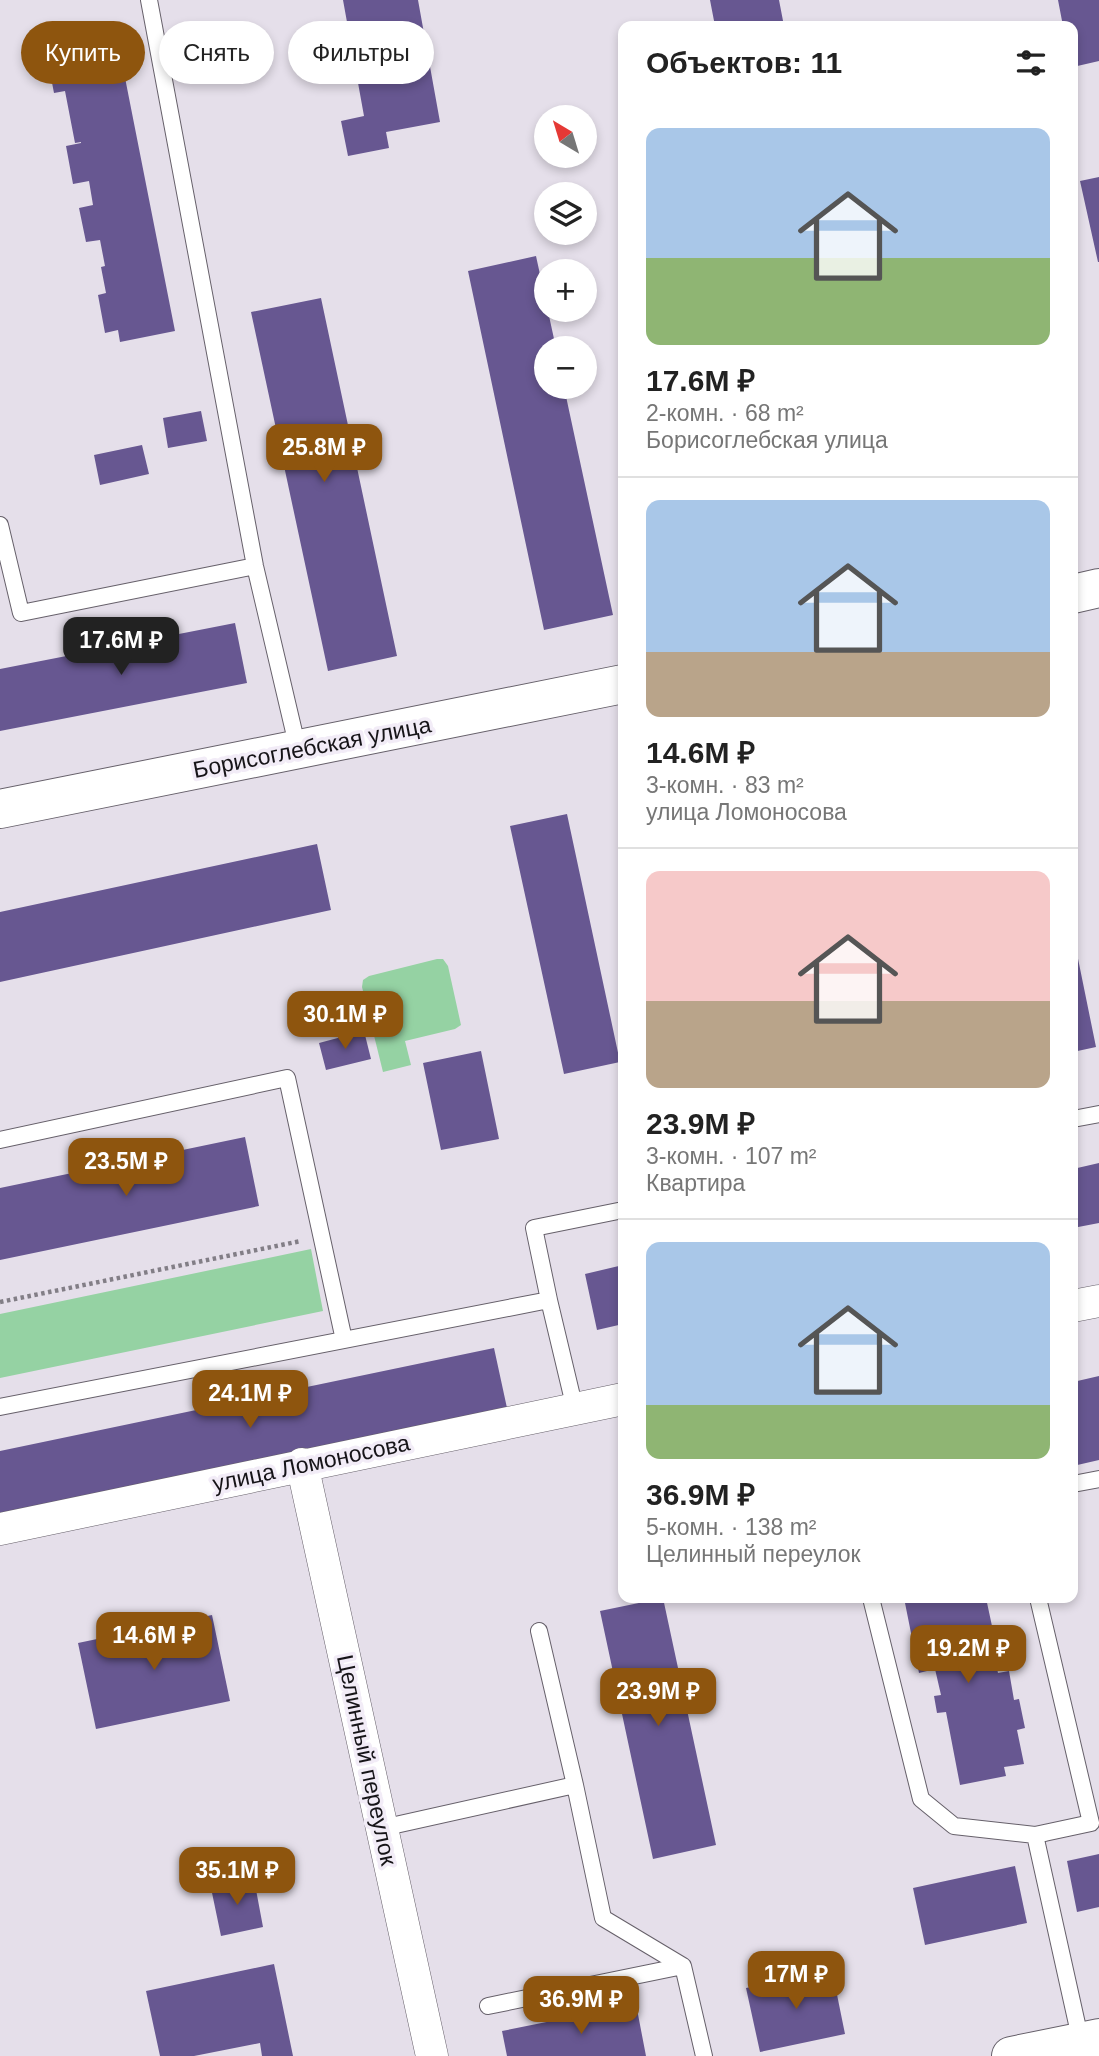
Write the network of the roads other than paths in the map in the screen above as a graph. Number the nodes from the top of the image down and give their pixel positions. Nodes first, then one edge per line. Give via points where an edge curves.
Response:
1 (149, 0) edge
2 (0, 525) edge
3 (255, 566) junction
4 (1099, 588) edge
5 (1078, 593) edge
6 (618, 685) edge
7 (299, 749) junction
8 (0, 809) edge
9 (1099, 1114) edge
10 (1078, 1118) edge
11 (0, 1140) edge
12 (618, 1211) edge
13 (549, 1300) junction
14 (1099, 1301) edge
15 (1078, 1305) edge
16 (344, 1340) junction
17 (618, 1400) edge
18 (0, 1406) edge
19 (575, 1409) junction
20 (302, 1464) junction
21 (1099, 1479) edge
22 (1078, 1483) edge
23 (0, 1529) edge
24 (872, 1603) edge
25 (1039, 1603) edge
26 (539, 1631) dead end
27 (575, 1785) junction
28 (1095, 1822) edge
29 (382, 1828) junction
30 (1035, 1835) junction
31 (683, 1966) junction
32 (488, 2006) dead end
33 (1090, 2040) edge
34 (432, 2056) edge
35 (704, 2056) edge
36 (1012, 2056) edge

1 - 3 lane
2 - 3 lane via 21,613
3 - 7 lane
4 - 5 street
6 - 7 street, Борисоглебская улица
7 - 8 street, Борисоглебская улица
9 - 10 lane
11 - 16 lane via 287,1078
12 - 13 lane via 534,1228
13 - 16 lane
13 - 19 lane
14 - 15 street
16 - 18 lane
17 - 19 street, улица Ломоносова
19 - 20 street, улица Ломоносова
20 - 23 street, улица Ломоносова
20 - 29 street, Целинный переулок
21 - 22 lane
24 - 30 lane via 921,1799 954,1826
25 - 28 lane
26 - 27 lane
27 - 29 lane
27 - 31 lane via 603,1918
28 - 30 lane
29 - 34 street, Целинный переулок
30 - 33 lane
31 - 32 lane
31 - 35 lane
33 - 36 street

